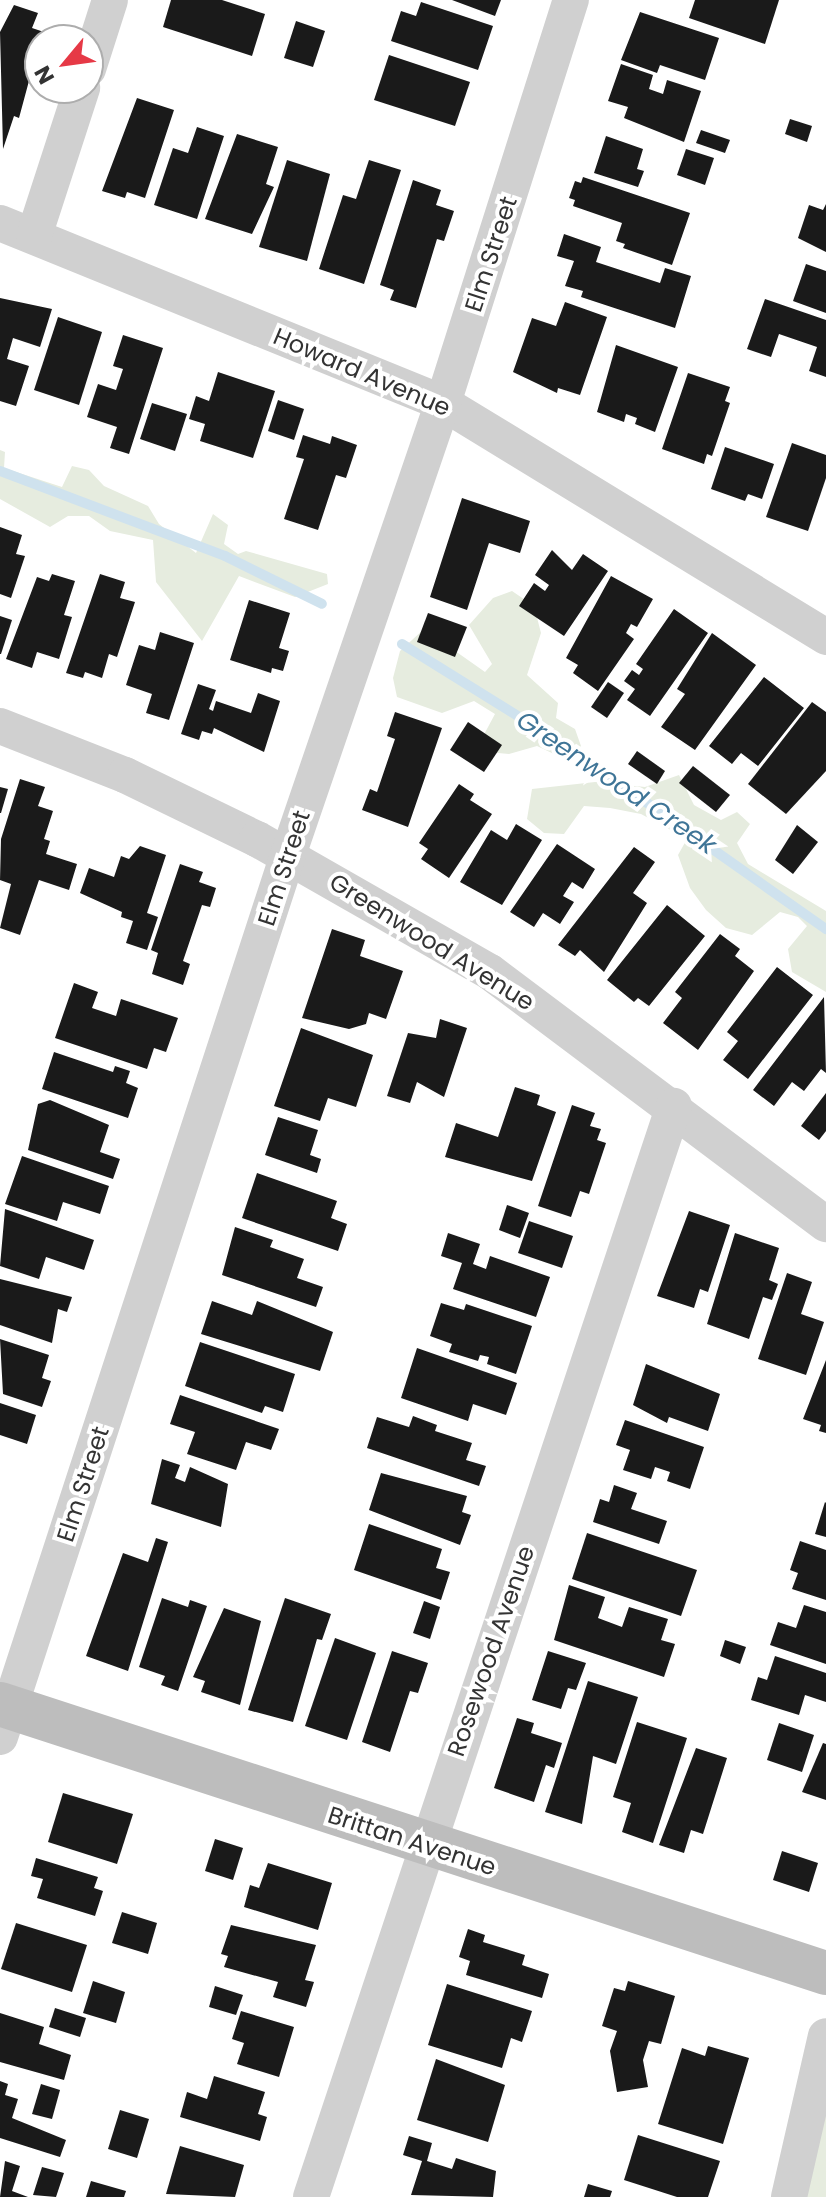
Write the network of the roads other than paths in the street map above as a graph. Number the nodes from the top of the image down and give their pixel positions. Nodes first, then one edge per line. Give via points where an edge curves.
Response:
1 (110, 0) edge
2 (571, 0) edge
3 (102, 24) edge
4 (77, 104) edge
5 (0, 223) edge
6 (34, 236) junction
7 (443, 403) junction
8 (825, 631) edge
9 (0, 726) edge
10 (288, 855) junction
11 (674, 1106) junction
12 (826, 1224) edge
13 (3, 1716) edge
14 (426, 1846) junction
15 (826, 1973) edge
16 (826, 2036) edge
17 (311, 2197) edge
18 (789, 2197) edge

1 - 3 street
2 - 7 street, Elm Street
4 - 6 street
5 - 6 street, Howard Avenue
6 - 7 street, Howard Avenue
7 - 8 street, Howard Avenue
7 - 10 street, Elm Street
9 - 10 street, Greenwood Avenue via 125,775
10 - 11 street, Greenwood Avenue via 490,972
10 - 13 street, Elm Street
11 - 12 street, Greenwood Avenue
11 - 14 street, Rosewood Avenue
13 - 14 main road, Brittan Avenue
14 - 15 main road, Brittan Avenue
14 - 17 street, Rosewood Avenue
16 - 18 street

